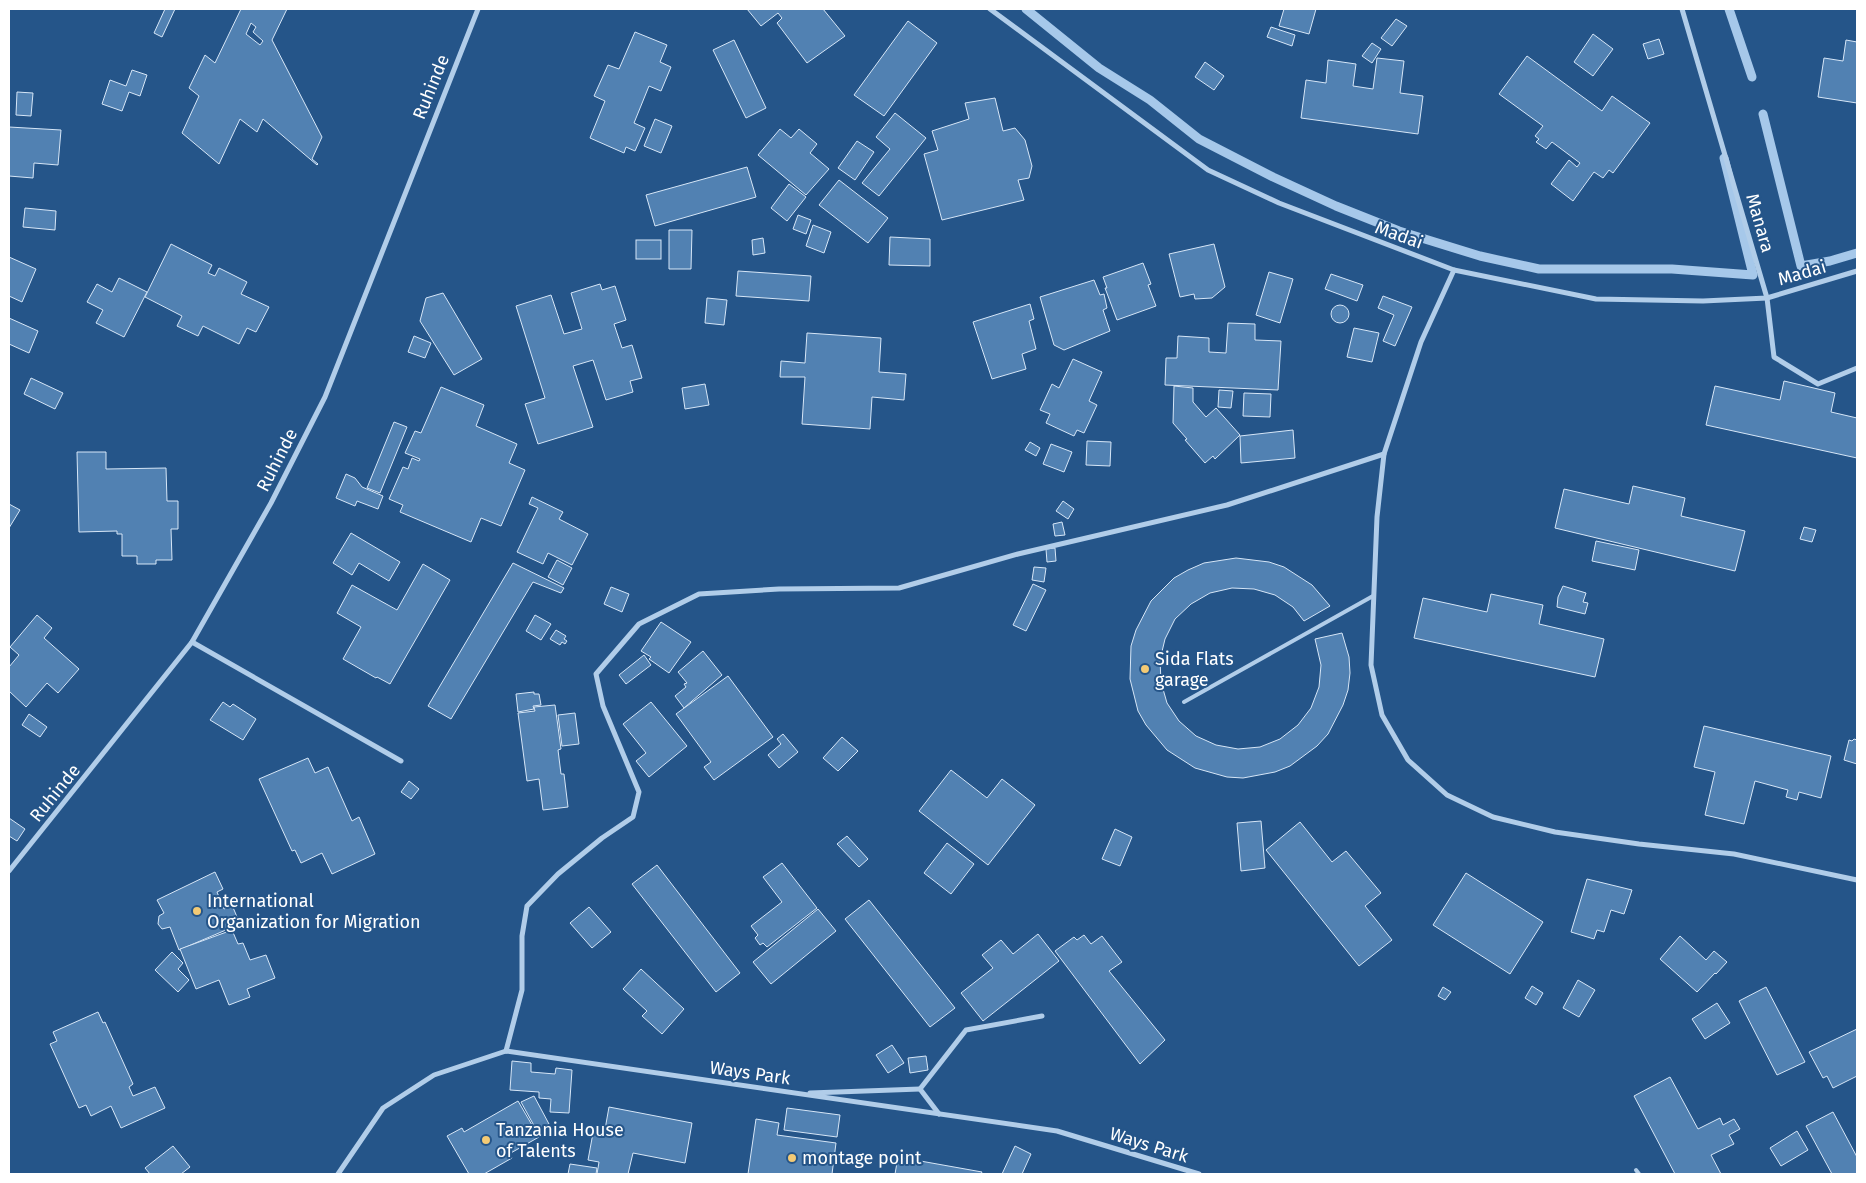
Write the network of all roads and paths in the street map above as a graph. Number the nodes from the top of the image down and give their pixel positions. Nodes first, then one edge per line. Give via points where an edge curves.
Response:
1 (478, 9) edge
2 (990, 9) edge
3 (1682, 9) edge
4 (1454, 270) junction
5 (1857, 272) edge
6 (1767, 298) junction
7 (1857, 368) edge
8 (1384, 454) junction
9 (1373, 596) junction
10 (192, 642) junction
11 (1184, 702) dead end
12 (401, 761) dead end
13 (9, 871) edge
14 (1857, 880) edge
15 (1042, 1016) dead end
16 (506, 1050) junction
17 (920, 1089) junction
18 (796, 1093) junction
19 (939, 1114) junction
20 (338, 1174) edge
21 (1199, 1174) edge

1 - 10 street, Ruhinde via 326,396 271,503
2 - 4 street, Madai via 1208,170 1279,203
3 - 6 street, Manara
4 - 6 street, Madai via 1596,299 1702,301
4 - 8 street via 1422,342
5 - 6 street, Madai
6 - 7 street, Manara via 1774,357 1818,384
8 - 9 street via 1376,517
8 - 16 street via 1227,505 1018,554 899,588 779,589 698,594 639,624 596,674 603,706 639,792 633,817 558,874 526,906 522,936 522,990
9 - 11 lane
9 - 14 street via 1371,665 1382,715 1408,760 1446,795 1494,817 1555,832 1734,854
10 - 12 street
10 - 13 street, Ruhinde
15 - 17 street via 966,1030
16 - 18 street, Ways Park
16 - 20 street, Ways Park via 434,1075 384,1108
17 - 18 street
17 - 19 street
18 - 19 street, Ways Park
19 - 21 street, Ways Park via 1057,1131

